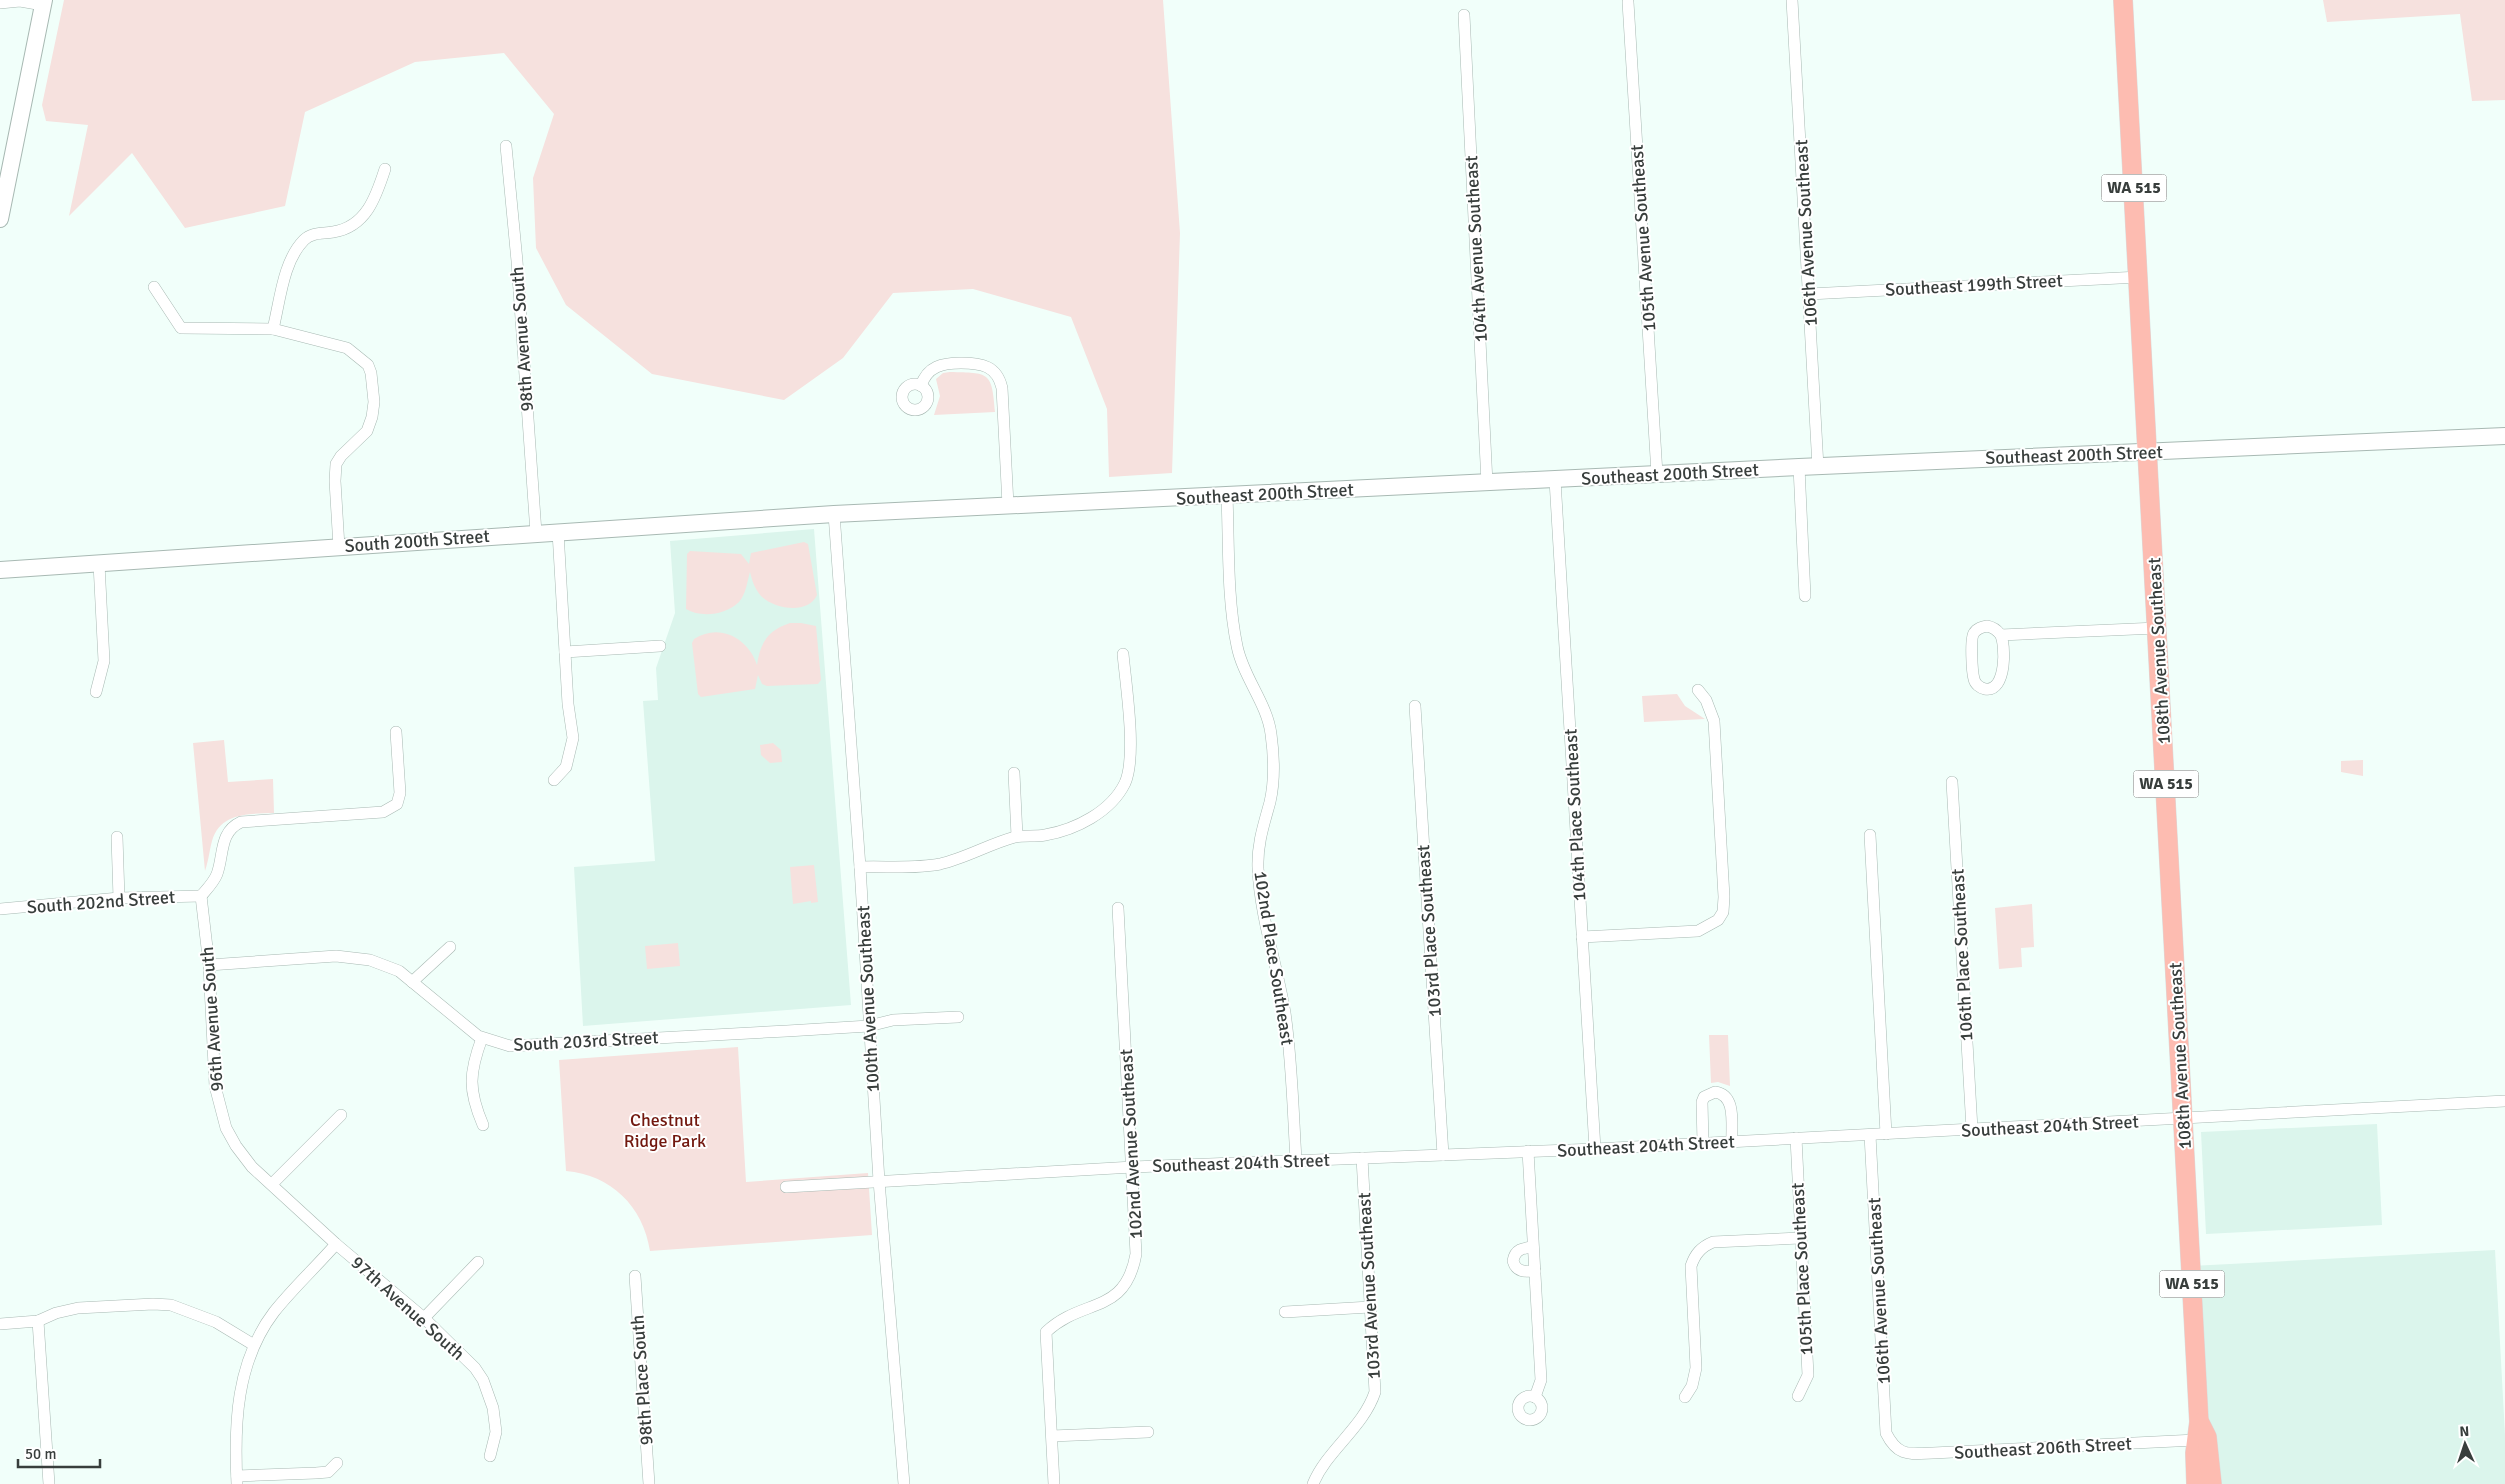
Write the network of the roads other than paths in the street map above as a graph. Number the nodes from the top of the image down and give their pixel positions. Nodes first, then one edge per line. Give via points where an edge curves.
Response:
1 (1792, 0) edge
2 (2123, 0) edge
3 (44, 2) edge
4 (1628, 2) dead end
5 (0, 3) edge
6 (1464, 15) dead end
7 (506, 146) dead end
8 (385, 169) dead end
9 (0, 219) edge
10 (2139, 277) junction
11 (154, 287) dead end
12 (1809, 294) junction
13 (273, 329) junction
14 (921, 386) dead end
15 (2505, 436) edge
16 (2149, 452) junction
17 (1799, 467) junction
18 (1818, 467) junction
19 (1657, 474) junction
20 (1555, 480) junction
21 (1487, 483) junction
22 (1227, 496) junction
23 (1008, 505) junction
24 (834, 514) junction
25 (558, 532) junction
26 (536, 533) junction
27 (339, 546) junction
28 (98, 564) junction
29 (0, 570) edge
30 (1805, 596) dead end
31 (2157, 628) junction
32 (2001, 635) junction
33 (660, 646) dead end
34 (565, 652) junction
35 (1123, 654) dead end
36 (1698, 690) dead end
37 (96, 692) dead end
38 (1415, 706) dead end
39 (396, 732) dead end
40 (1014, 773) dead end
41 (554, 780) dead end
42 (1952, 782) dead end
43 (1870, 835) dead end
44 (1017, 836) junction
45 (117, 837) dead end
46 (860, 867) junction
47 (201, 896) junction
48 (119, 898) junction
49 (1118, 908) dead end
50 (0, 909) edge
51 (1582, 937) junction
52 (450, 947) dead end
53 (209, 965) junction
54 (412, 982) junction
55 (958, 1018) dead end
56 (869, 1026) junction
57 (482, 1038) junction
58 (2505, 1101) edge
59 (341, 1115) dead end
60 (2183, 1120) junction
61 (483, 1125) dead end
62 (1972, 1129) junction
63 (1886, 1134) junction
64 (1870, 1135) junction
65 (1796, 1138) junction
66 (1732, 1142) junction
67 (1703, 1143) junction
68 (1595, 1149) junction
69 (1528, 1151) junction
70 (1443, 1155) junction
71 (1362, 1158) junction
72 (1296, 1160) junction
73 (1133, 1167) junction
74 (879, 1182) junction
75 (272, 1184) junction
76 (786, 1187) dead end
77 (1800, 1238) junction
78 (336, 1244) junction
79 (1533, 1247) junction
80 (478, 1262) dead end
81 (1535, 1271) junction
82 (635, 1276) dead end
83 (1370, 1307) junction
84 (1285, 1312) dead end
85 (424, 1318) junction
86 (38, 1321) junction
87 (0, 1324) edge
88 (254, 1346) junction
89 (1798, 1396) dead end
90 (1535, 1397) dead end
91 (1685, 1398) dead end
92 (2197, 1431) junction
93 (1148, 1432) dead end
94 (1052, 1436) junction
95 (1892, 1446) joint
96 (490, 1456) dead end
97 (337, 1463) dead end
98 (237, 1480) edge
99 (49, 1484) edge
100 (649, 1484) edge
101 (904, 1484) edge
102 (1054, 1484) edge
103 (1313, 1484) edge
104 (2196, 1484) edge
105 (2212, 1484) edge

1 - 12 street, 106th Avenue Southeast
2 - 10 main road, 108th Avenue Southeast / WA 515
3 - 5 street
3 - 9 street
4 - 19 street, 105th Avenue Southeast
6 - 21 street, 104th Avenue Southeast
7 - 26 street, 98th Avenue South
8 - 13 street via 374,202 362,217 346,230 305,238 296,250
10 - 12 street, Southeast 199th Street
10 - 16 main road, 108th Avenue Southeast / WA 515
11 - 13 street via 181,328
12 - 18 street, 106th Avenue Southeast
13 - 27 street via 346,348 368,365 371,374 374,402 367,431 336,464
14 - 23 street via 929,372 944,363 978,363 998,375 1002,388
15 - 16 street, Southeast 200th Street
16 - 18 street, Southeast 200th Street
16 - 31 main road, 108th Avenue Southeast / WA 515
17 - 18 street, Southeast 200th Street
17 - 19 street, Southeast 200th Street
17 - 30 street
19 - 20 street, Southeast 200th Street
20 - 21 street, Southeast 200th Street
20 - 51 street, 104th Place Southeast
21 - 22 street, Southeast 200th Street
22 - 23 street, Southeast 200th Street
22 - 72 street, 102nd Place Southeast via 1237,648 1271,731 1274,777 1260,832 1258,865 1260,895 1289,1046
23 - 24 street, Southeast 200th Street
24 - 25 street, South 200th Street
24 - 46 street, 100th Avenue Southeast
25 - 26 street, South 200th Street
25 - 34 street
26 - 27 street, South 200th Street
27 - 28 street, South 200th Street
28 - 29 street, South 200th Street
28 - 37 street via 104,661
31 - 32 street
31 - 60 main road, 108th Avenue Southeast / WA 515
32 - 32 street via 1995,628 1987,626 1978,628 1973,634 1974,679 1985,689 1998,684 2003,675
33 - 34 street
34 - 41 street via 573,738 566,767
35 - 44 street via 1130,748 1125,782 1116,797 1071,828 1044,836
36 - 51 street via 1706,700 1714,721 1723,912 1718,920 1698,931
38 - 70 street, 103rd Place Southeast
39 - 47 street via 400,793 397,804 383,812 241,822 235,825 224,842 216,877
40 - 44 street
42 - 62 street, 106th Place Southeast
43 - 63 street
44 - 46 street via 937,864
45 - 48 street
46 - 56 street, 100th Avenue Southeast
47 - 48 street, South 202nd Street
47 - 53 street, 96th Avenue South
48 - 50 street, South 202nd Street
49 - 73 street, 102nd Avenue Southeast
51 - 68 street, 104th Place Southeast
52 - 54 street
53 - 54 street, South 203rd Street via 354,957 383,964
53 - 75 street, 96th Avenue South via 215,1086 220,1108 236,1146 252,1167
54 - 57 street, South 203rd Street
55 - 56 street, South 203rd Street via 893,1020
56 - 57 street, South 203rd Street via 510,1046
56 - 74 street, 100th Avenue Southeast
57 - 61 street via 473,1062 471,1087
58 - 60 street, Southeast 204th Street
59 - 75 street
60 - 62 street, Southeast 204th Street
60 - 92 main road, 108th Avenue Southeast / WA 515
62 - 63 street, Southeast 204th Street
63 - 64 street, Southeast 204th Street
64 - 65 street, Southeast 204th Street
64 - 95 street, 106th Avenue Southeast via 1886,1433
65 - 66 street, Southeast 204th Street
65 - 77 street, 105th Place Southeast
66 - 67 street, Southeast 204th Street
66 - 67 street via 1729,1100 1715,1092 1704,1097 1702,1102
67 - 68 street, Southeast 204th Street
68 - 69 street, Southeast 204th Street
69 - 70 street, Southeast 204th Street
69 - 79 street
70 - 71 street, Southeast 204th Street
71 - 72 street, Southeast 204th Street
71 - 83 street, 103rd Avenue Southeast
72 - 73 street, Southeast 204th Street
73 - 74 street, Southeast 204th Street
73 - 94 street, 102nd Avenue Southeast via 1136,1254 1133,1272 1122,1290 1110,1300 1057,1321 1046,1332
74 - 76 street, Southeast 204th Street
74 - 101 street, 100th Avenue Southeast
75 - 78 street, 97th Avenue South
77 - 89 street, 105th Place Southeast via 1808,1375
77 - 91 street via 1713,1242 1699,1251 1691,1266 1696,1368
78 - 85 street, 97th Avenue South
78 - 88 street via 274,1312
79 - 81 street
79 - 81 street via 1520,1249 1513,1261 1517,1269
80 - 85 street
81 - 90 street via 1541,1380
82 - 100 street, 98th Place South
83 - 84 street
83 - 103 street, 103rd Avenue Southeast via 1375,1392 1364,1415 1319,1470
85 - 96 street, 97th Avenue South via 483,1380 495,1421 496,1432
86 - 87 street
86 - 88 street via 78,1308 171,1305 216,1322
86 - 99 street
88 - 98 street via 239,1393
92 - 95 street, Southeast 206th Street via 1933,1453 1902,1453
92 - 104 main road, 108th Avenue Southeast / WA 515
92 - 105 main road, 108th Avenue Southeast / WA 515 via 2207,1437
93 - 94 street
94 - 102 street
97 - 98 street via 328,1472

